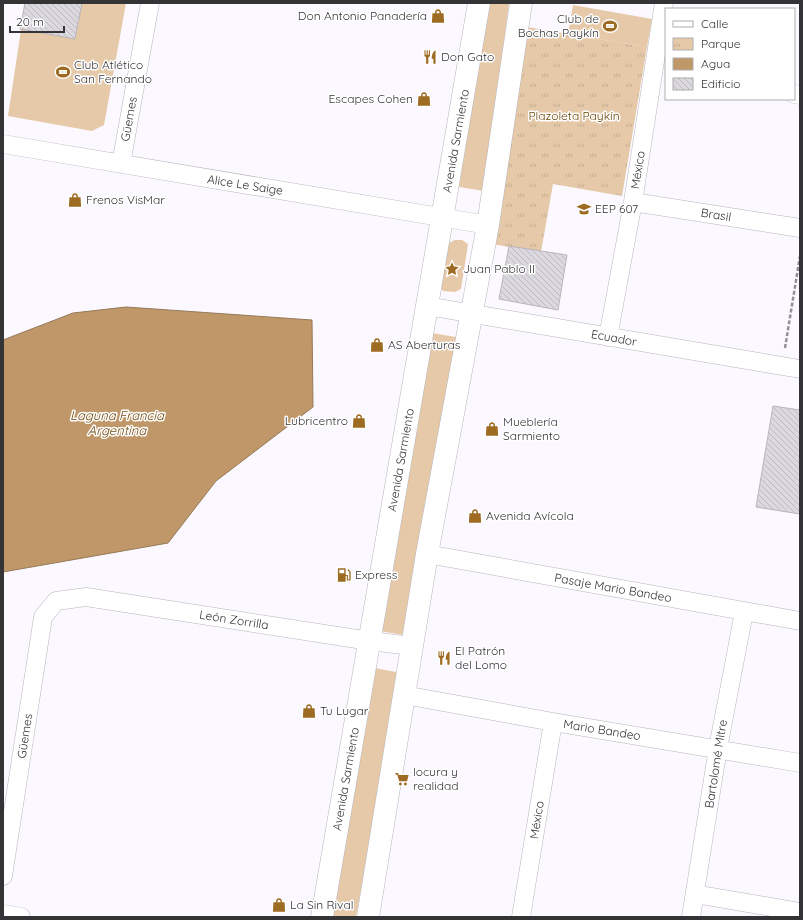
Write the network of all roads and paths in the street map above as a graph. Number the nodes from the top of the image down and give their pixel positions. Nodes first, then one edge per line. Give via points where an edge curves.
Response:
1 (150, 3) edge
2 (479, 3) edge
3 (521, 3) edge
4 (664, 3) edge
5 (660, 71) edge
6 (3, 144) edge
7 (121, 164) junction
8 (633, 202) junction
9 (443, 217) junction
10 (488, 225) junction
11 (800, 228) edge
12 (800, 256) edge
13 (427, 306) junction
14 (472, 314) junction
15 (608, 337) junction
16 (782, 366) junction
17 (800, 369) edge
18 (427, 554) junction
19 (56, 601) joint
20 (744, 612) junction
21 (800, 621) edge
22 (370, 641) junction
23 (412, 646) junction
24 (404, 695) junction
25 (553, 722) junction
26 (718, 748) junction
27 (800, 763) edge
28 (3, 876) edge
29 (695, 894) junction
30 (800, 912) edge
31 (3, 914) edge
32 (20, 917) edge
33 (322, 917) edge
34 (368, 917) edge
35 (521, 917) edge
36 (691, 917) edge

1 - 7 street, Güemes
2 - 9 main road, Avenida Sarmiento
3 - 10 main road
4 - 5 street, México
5 - 8 street, México
6 - 7 street, Alice Le Saige
7 - 9 street, Alice Le Saige
8 - 11 street, Brasil
8 - 15 street, México
9 - 10 street, Alice Le Saige
9 - 13 main road, Avenida Sarmiento
10 - 14 main road
12 - 16 path
13 - 14 street, Ecuador
13 - 22 main road, Avenida Sarmiento
14 - 15 street, Ecuador
14 - 18 main road
15 - 16 street, Ecuador
16 - 17 street, Ecuador
18 - 20 street, Pasaje Mario Bandeo
18 - 23 main road
19 - 22 street, León Zorrilla via 86,597
19 - 28 street, Güemes via 43,617
20 - 21 street, Pasaje Mario Bandeo
20 - 26 street, Bartolomé Mitre
22 - 23 street, León Zorrilla
22 - 33 main road, Avenida Sarmiento
23 - 24 main road
24 - 25 street, Mario Bandeo
24 - 34 main road
25 - 26 street, Mario Bandeo
25 - 35 street, México
26 - 27 street, Mario Bandeo
26 - 29 street, Bartolomé Mitre
29 - 30 street
29 - 36 street, Bartolomé Mitre
31 - 32 street

